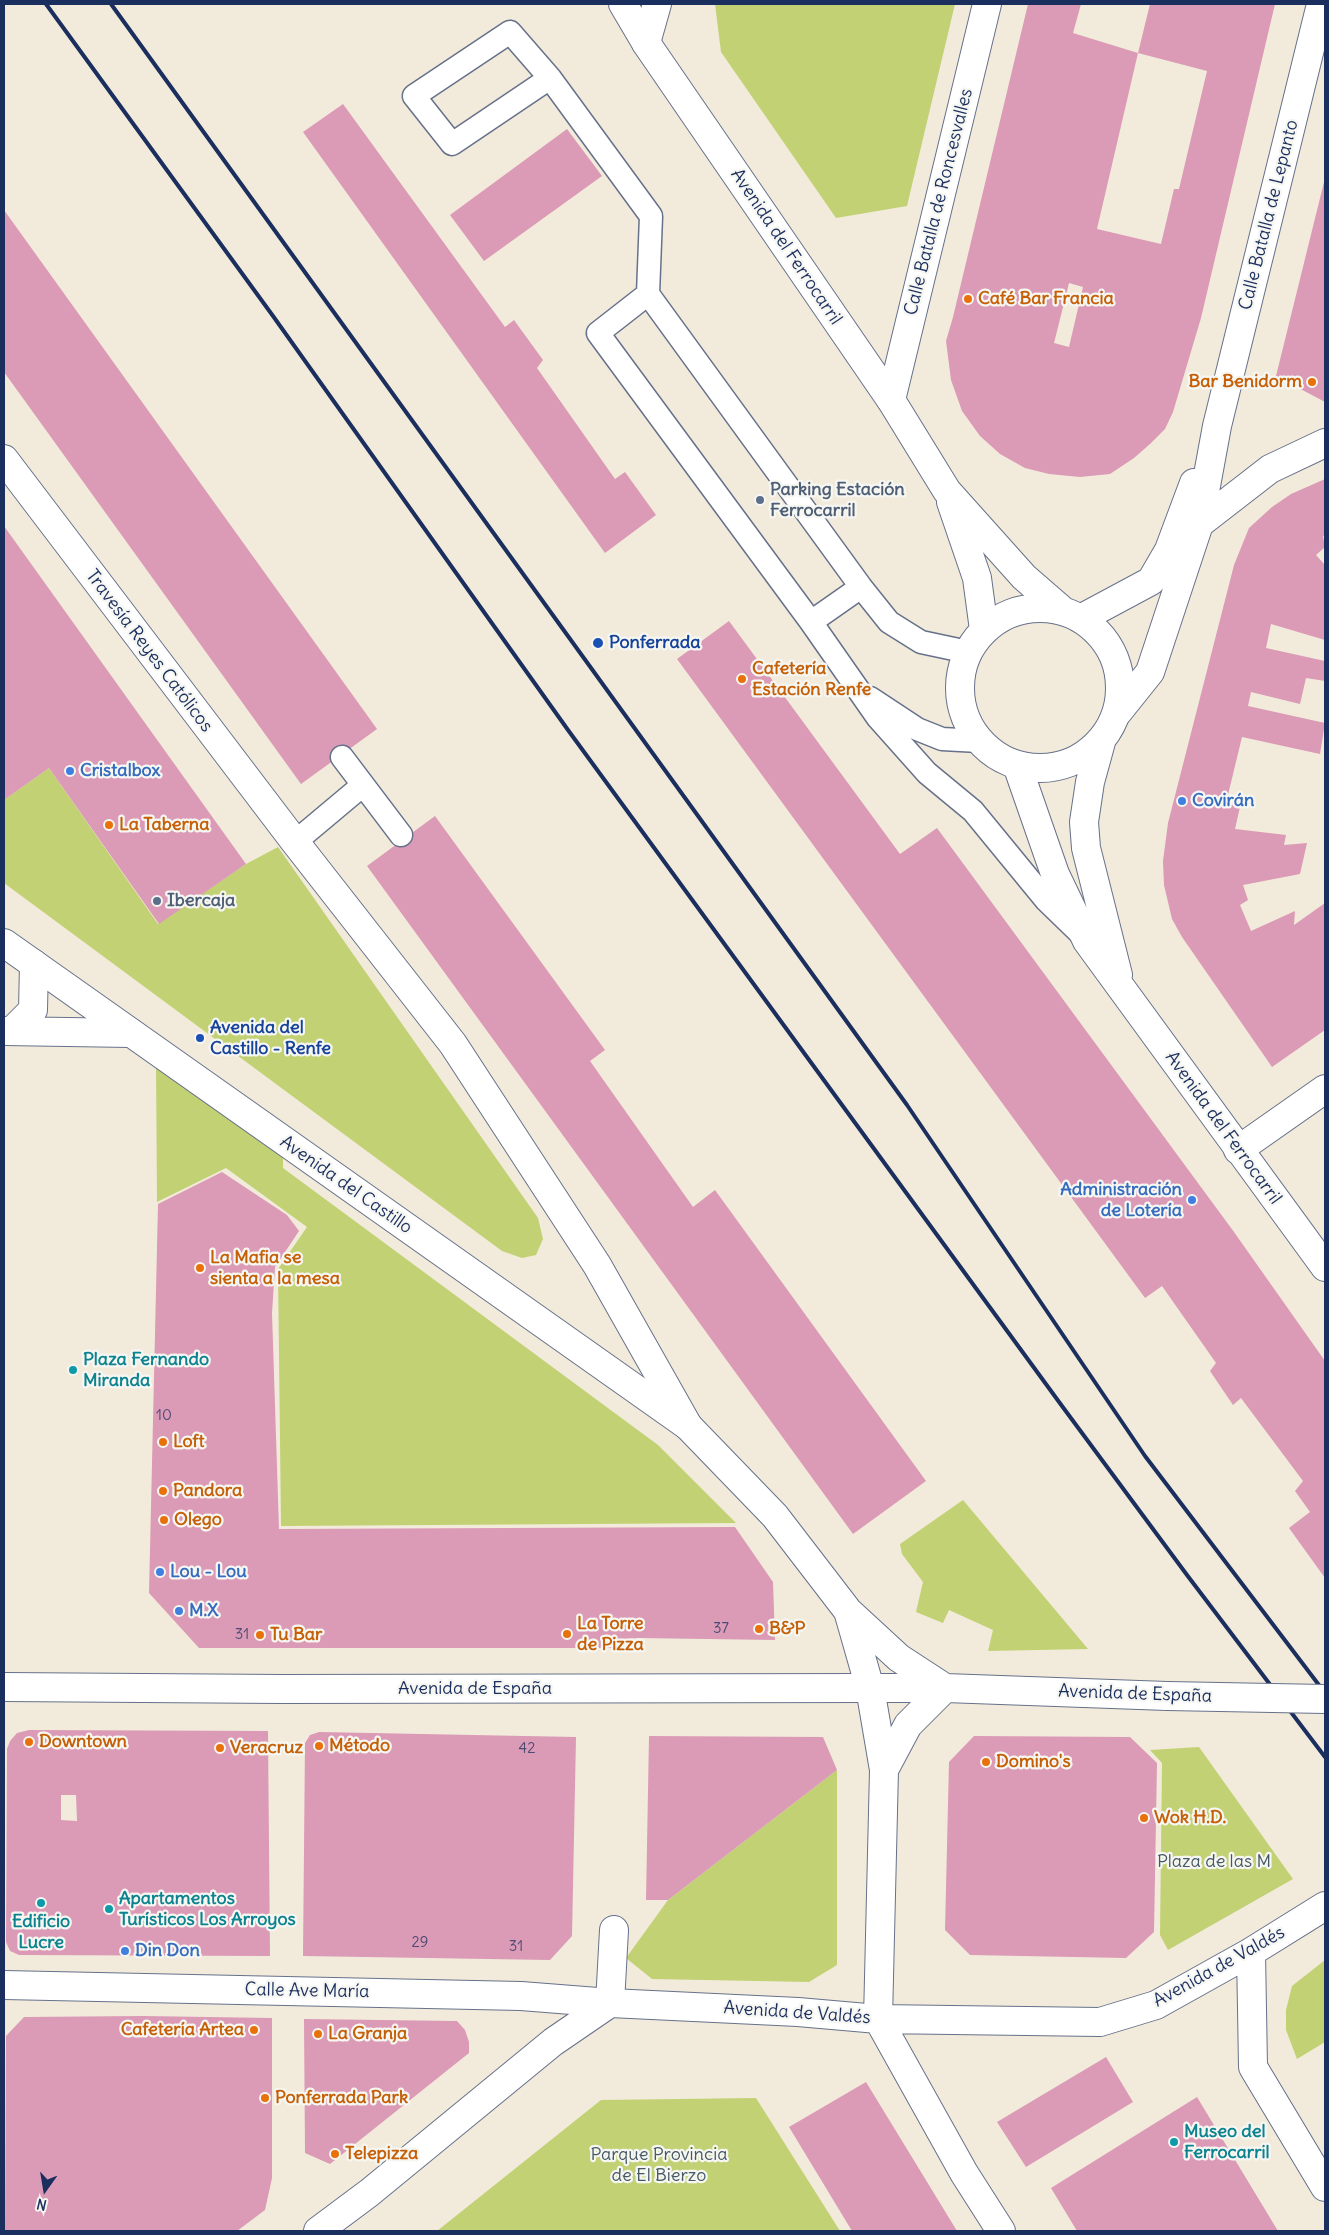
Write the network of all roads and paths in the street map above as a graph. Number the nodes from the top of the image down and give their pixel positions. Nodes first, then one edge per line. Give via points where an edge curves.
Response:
1 (622, 4) edge
2 (657, 4) edge
3 (986, 4) edge
4 (1321, 4) edge
5 (646, 43) junction
6 (550, 78) junction
7 (648, 294) junction
8 (891, 400) junction
9 (1217, 426) junction
10 (1325, 443) edge
11 (4, 459) edge
12 (947, 492) junction
13 (1200, 524) junction
14 (861, 587) junction
15 (1072, 614) junction
16 (811, 622) junction
17 (984, 630) junction
18 (968, 652) junction
19 (859, 691) junction
20 (1118, 712) junction
21 (979, 741) junction
22 (1101, 742) junction
23 (342, 757) dead end
24 (1017, 765) junction
25 (363, 786) junction
26 (401, 835) dead end
27 (295, 842) junction
28 (1087, 941) junction
29 (4, 943) edge
30 (34, 964) junction
31 (1122, 989) junction
32 (8, 1031) edge
33 (131, 1033) junction
34 (1325, 1089) edge
35 (1238, 1150) junction
36 (1325, 1267) edge
37 (688, 1426) junction
38 (848, 1611) junction
39 (4, 1687) edge
40 (870, 1688) junction
41 (945, 1688) junction
42 (1325, 1699) edge
43 (884, 1770) junction
44 (1325, 1906) edge
45 (614, 1930) dead end
46 (1251, 1952) junction
47 (4, 1985) edge
48 (610, 2003) junction
49 (878, 2019) junction
50 (1325, 2188) edge
51 (318, 2231) edge
52 (1001, 2231) edge

1 - 5 street, Avenida del Ferrocarril
2 - 5 street
3 - 8 street, Calle Batalla de Roncesvalles
4 - 9 street, Calle Batalla de Lepanto
5 - 8 street, Avenida del Ferrocarril
6 - 6 lane via 510,32 414,96 452,144
6 - 7 lane via 651,216
7 - 14 lane
7 - 16 lane via 598,333
8 - 12 street, Avenida del Ferrocarril
9 - 13 street, Calle Batalla de Lepanto
9 - 15 street, Calle Batalla de Lepanto via 1169,550 1151,581
10 - 13 street via 1270,469
11 - 27 street, Travesía Reyes Católicos
12 - 15 street, Avenida del Ferrocarril via 1024,577
12 - 17 street, Avenida del Ferrocarril via 977,578
13 - 20 street, Calle Batalla de Lepanto via 1150,672
14 - 16 lane
14 - 18 lane via 889,622 921,642
15 - 17 street via 1028,608 1006,614
15 - 20 street via 1102,636 1116,658 1122,681
16 - 19 lane
17 - 18 street
18 - 21 street via 962,668 960,693 965,717
19 - 21 lane via 918,729 942,739
19 - 28 lane via 878,718 927,773 973,812 1046,900
20 - 22 street
21 - 24 street via 995,755
22 - 24 street via 1071,763 1048,768
22 - 31 street, Avenida del Ferrocarril via 1090,782 1085,839
23 - 25 lane
24 - 28 street, Avenida del Ferrocarril via 1055,874
25 - 26 lane
25 - 27 lane
27 - 37 street, Avenida del Castillo via 453,1044 597,1265
28 - 31 street, Avenida del Ferrocarril
29 - 30 street, Avenida del Castillo
30 - 32 street via 33,1010
30 - 33 street, Avenida del Castillo
31 - 35 street, Avenida del Ferrocarril
32 - 33 street
33 - 37 street, Avenida del Castillo
34 - 35 street
35 - 36 street, Avenida del Ferrocarril
37 - 38 street, Avenida del Castillo via 775,1516
38 - 40 street, Avenida del Castillo
38 - 41 street via 899,1658
39 - 40 street, Avenida de España
40 - 41 street, Avenida de España
40 - 43 street, Avenida del Castillo
41 - 42 street, Avenida de España, bridge
41 - 43 street via 908,1725
43 - 49 street, Avenida del Castillo
44 - 46 street, Avenida de Valdés
45 - 48 street
46 - 49 street, Avenida de Valdés via 1156,2004 1100,2022
46 - 50 street via 1253,2067
47 - 48 street, Calle Ave María via 521,1996
48 - 49 street, Avenida de Valdés via 806,2012
48 - 51 street via 553,2042
49 - 52 street via 964,2173

